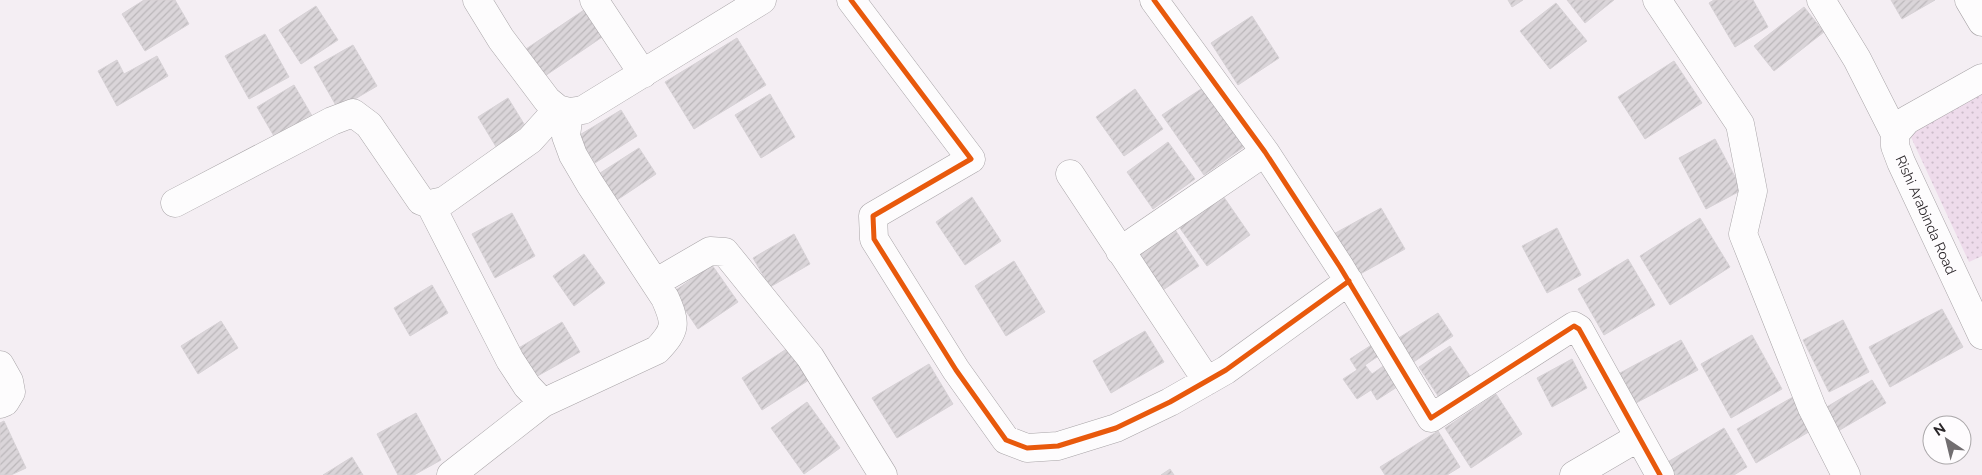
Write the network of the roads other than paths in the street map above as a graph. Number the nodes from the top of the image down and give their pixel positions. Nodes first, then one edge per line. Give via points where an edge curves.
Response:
1 (477, 0) edge
2 (594, 0) edge
3 (762, 0) edge
4 (851, 0) edge
5 (1154, 0) edge
6 (1657, 0) edge
7 (1821, 0) edge
8 (1970, 0) edge
9 (1982, 22) edge
10 (642, 74) junction
11 (1982, 78) edge
12 (564, 110) junction
13 (1895, 134) junction
14 (1265, 152) junction
15 (1070, 174) dead end
16 (175, 203) dead end
17 (430, 204) junction
18 (1120, 250) junction
19 (1349, 281) junction
20 (655, 283) junction
21 (1982, 335) edge
22 (0, 365) edge
23 (1207, 381) junction
24 (543, 403) junction
25 (0, 404) edge
26 (1639, 437) junction
27 (451, 475) edge
28 (883, 475) edge
29 (1574, 475) edge
30 (1660, 475) edge
31 (1846, 475) edge

1 - 12 street via 501,39 547,100
2 - 10 street
3 - 10 street
4 - 23 street via 971,159 873,216 874,239 956,370 1006,440 1027,448 1058,446 1116,428
5 - 14 street
6 - 31 street via 1740,124 1753,192 1743,234 1812,408
7 - 13 street, Rishi Arabinda Road via 1857,59
8 - 9 street
10 - 12 street via 583,110
11 - 13 street via 1907,120
12 - 17 street via 530,140 444,201
12 - 20 street via 566,136 573,155
13 - 21 street, Rishi Arabinda Road via 1895,146 1901,162
14 - 18 street
14 - 19 street
15 - 18 street
16 - 17 street via 332,120 353,113 369,124 421,201
17 - 24 street via 510,360
18 - 23 street
19 - 23 street
19 - 26 street via 1431,418 1574,326 1579,329
20 - 24 street via 674,318 670,336 657,350
20 - 28 street via 710,251 725,252 810,357
22 - 25 street via 11,392
24 - 27 street
26 - 29 street
26 - 30 street

